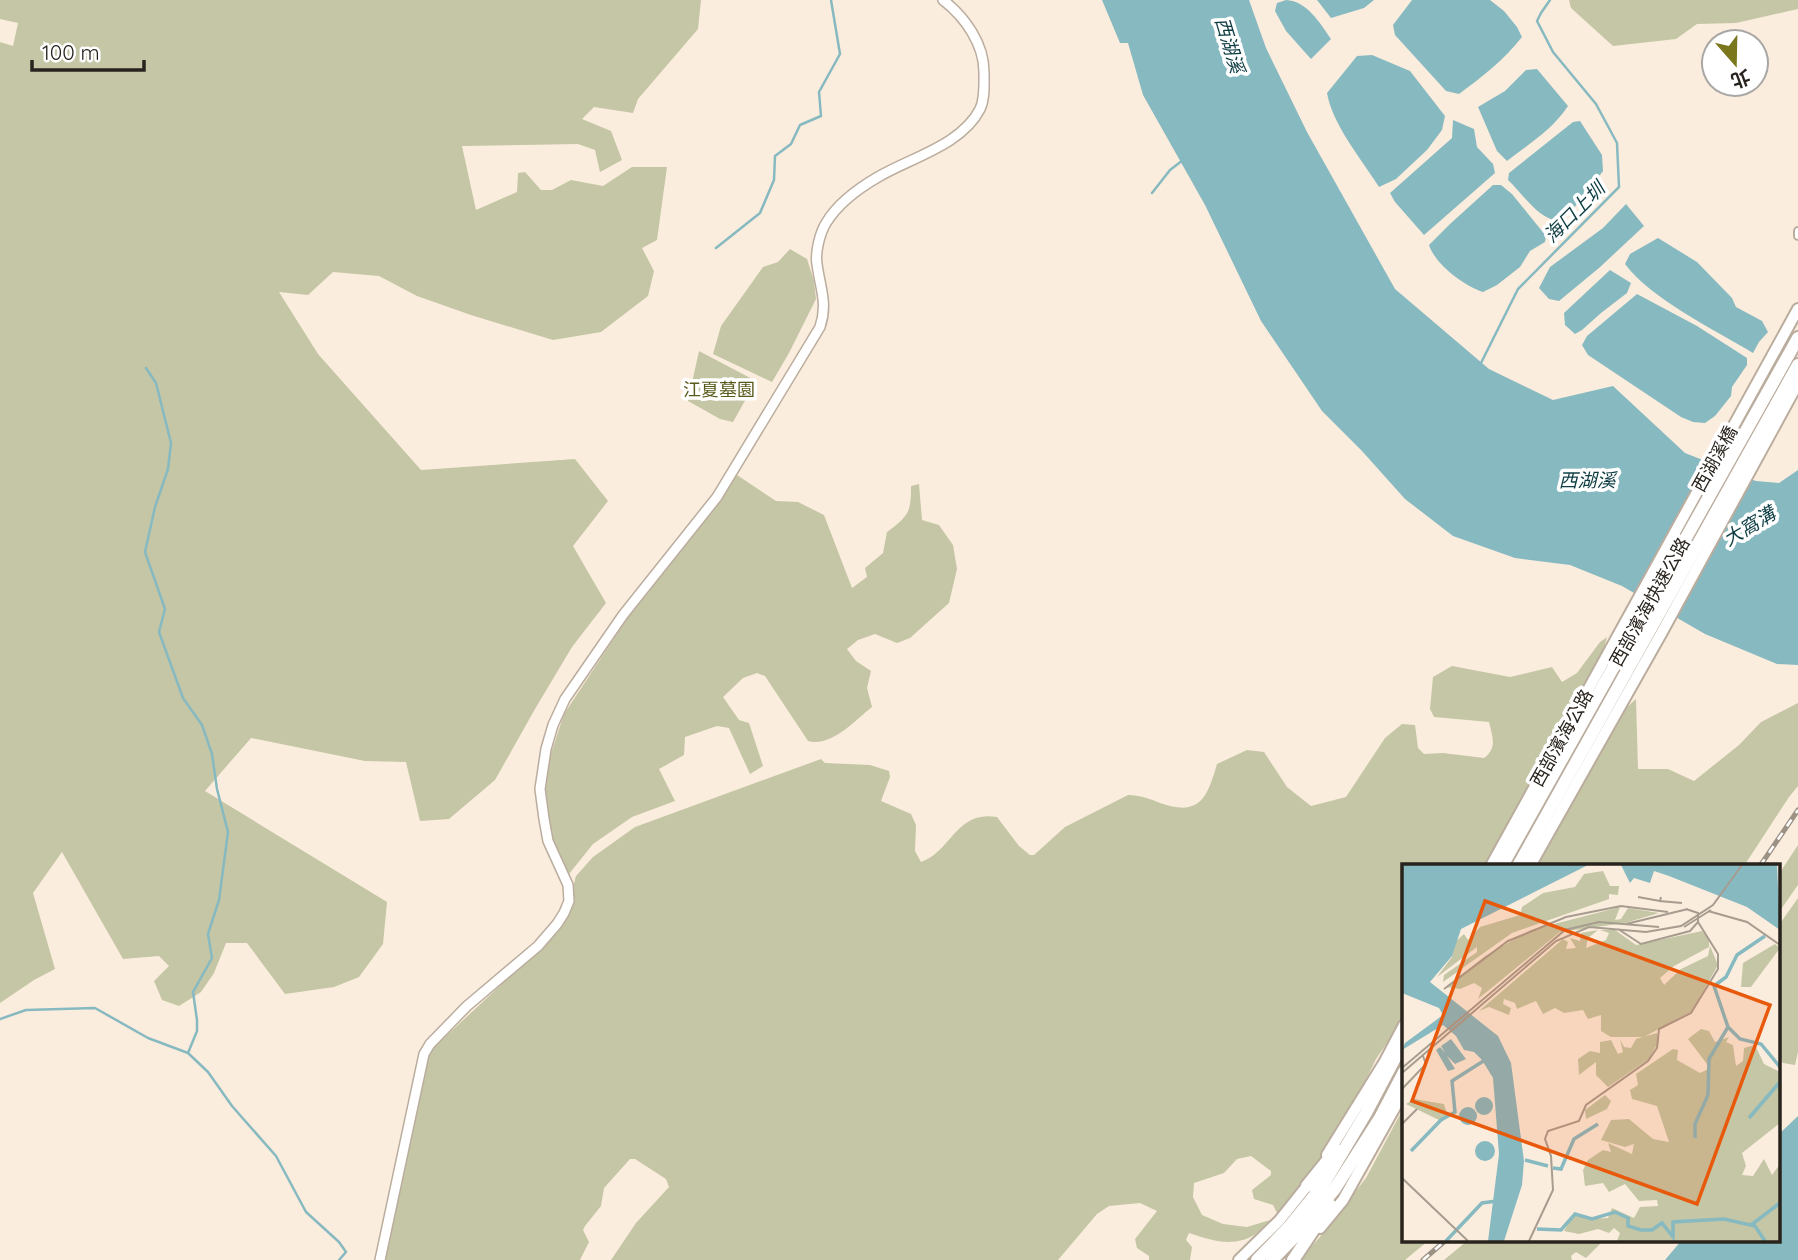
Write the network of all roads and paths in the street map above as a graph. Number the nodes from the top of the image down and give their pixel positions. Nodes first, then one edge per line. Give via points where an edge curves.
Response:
1 (943, 0) edge
2 (1798, 309) edge
3 (1798, 338) edge
4 (1798, 365) edge
5 (1798, 383) edge
6 (1646, 622) junction
7 (1492, 864) edge
8 (1503, 864) edge
9 (1519, 864) edge
10 (1531, 864) edge
11 (1402, 1029) edge
12 (1402, 1045) edge
13 (1393, 1062) junction
14 (1402, 1076) edge
15 (1402, 1095) edge
16 (1380, 1118) junction
17 (1307, 1186) junction
18 (380, 1260) edge
19 (1239, 1260) edge
20 (1257, 1260) edge
21 (1272, 1260) edge
22 (1293, 1260) edge

1 - 18 main road via 958,12 982,55 981,108 957,136 862,187 826,223 816,261 823,293 820,327 717,497 623,615 565,699 545,750 540,789 548,841 568,885 569,901 538,946 467,1006 424,1054
2 - 6 main road, 西湖溪橋
3 - 6 highway, 西部濱海快速公路
4 - 6 highway, 西部濱海快速公路
5 - 6 main road, 西湖溪橋
6 - 7 main road, 西部濱海公路
6 - 8 highway, 西部濱海快速公路
6 - 9 highway, 西部濱海快速公路
6 - 10 main road, 西部濱海公路
11 - 17 main road
12 - 13 highway
13 - 17 highway via 1330,1159
13 - 20 highway via 1323,1185
14 - 16 highway
15 - 22 main road via 1343,1200
16 - 21 highway via 1334,1190
16 - 22 highway
17 - 19 main road

